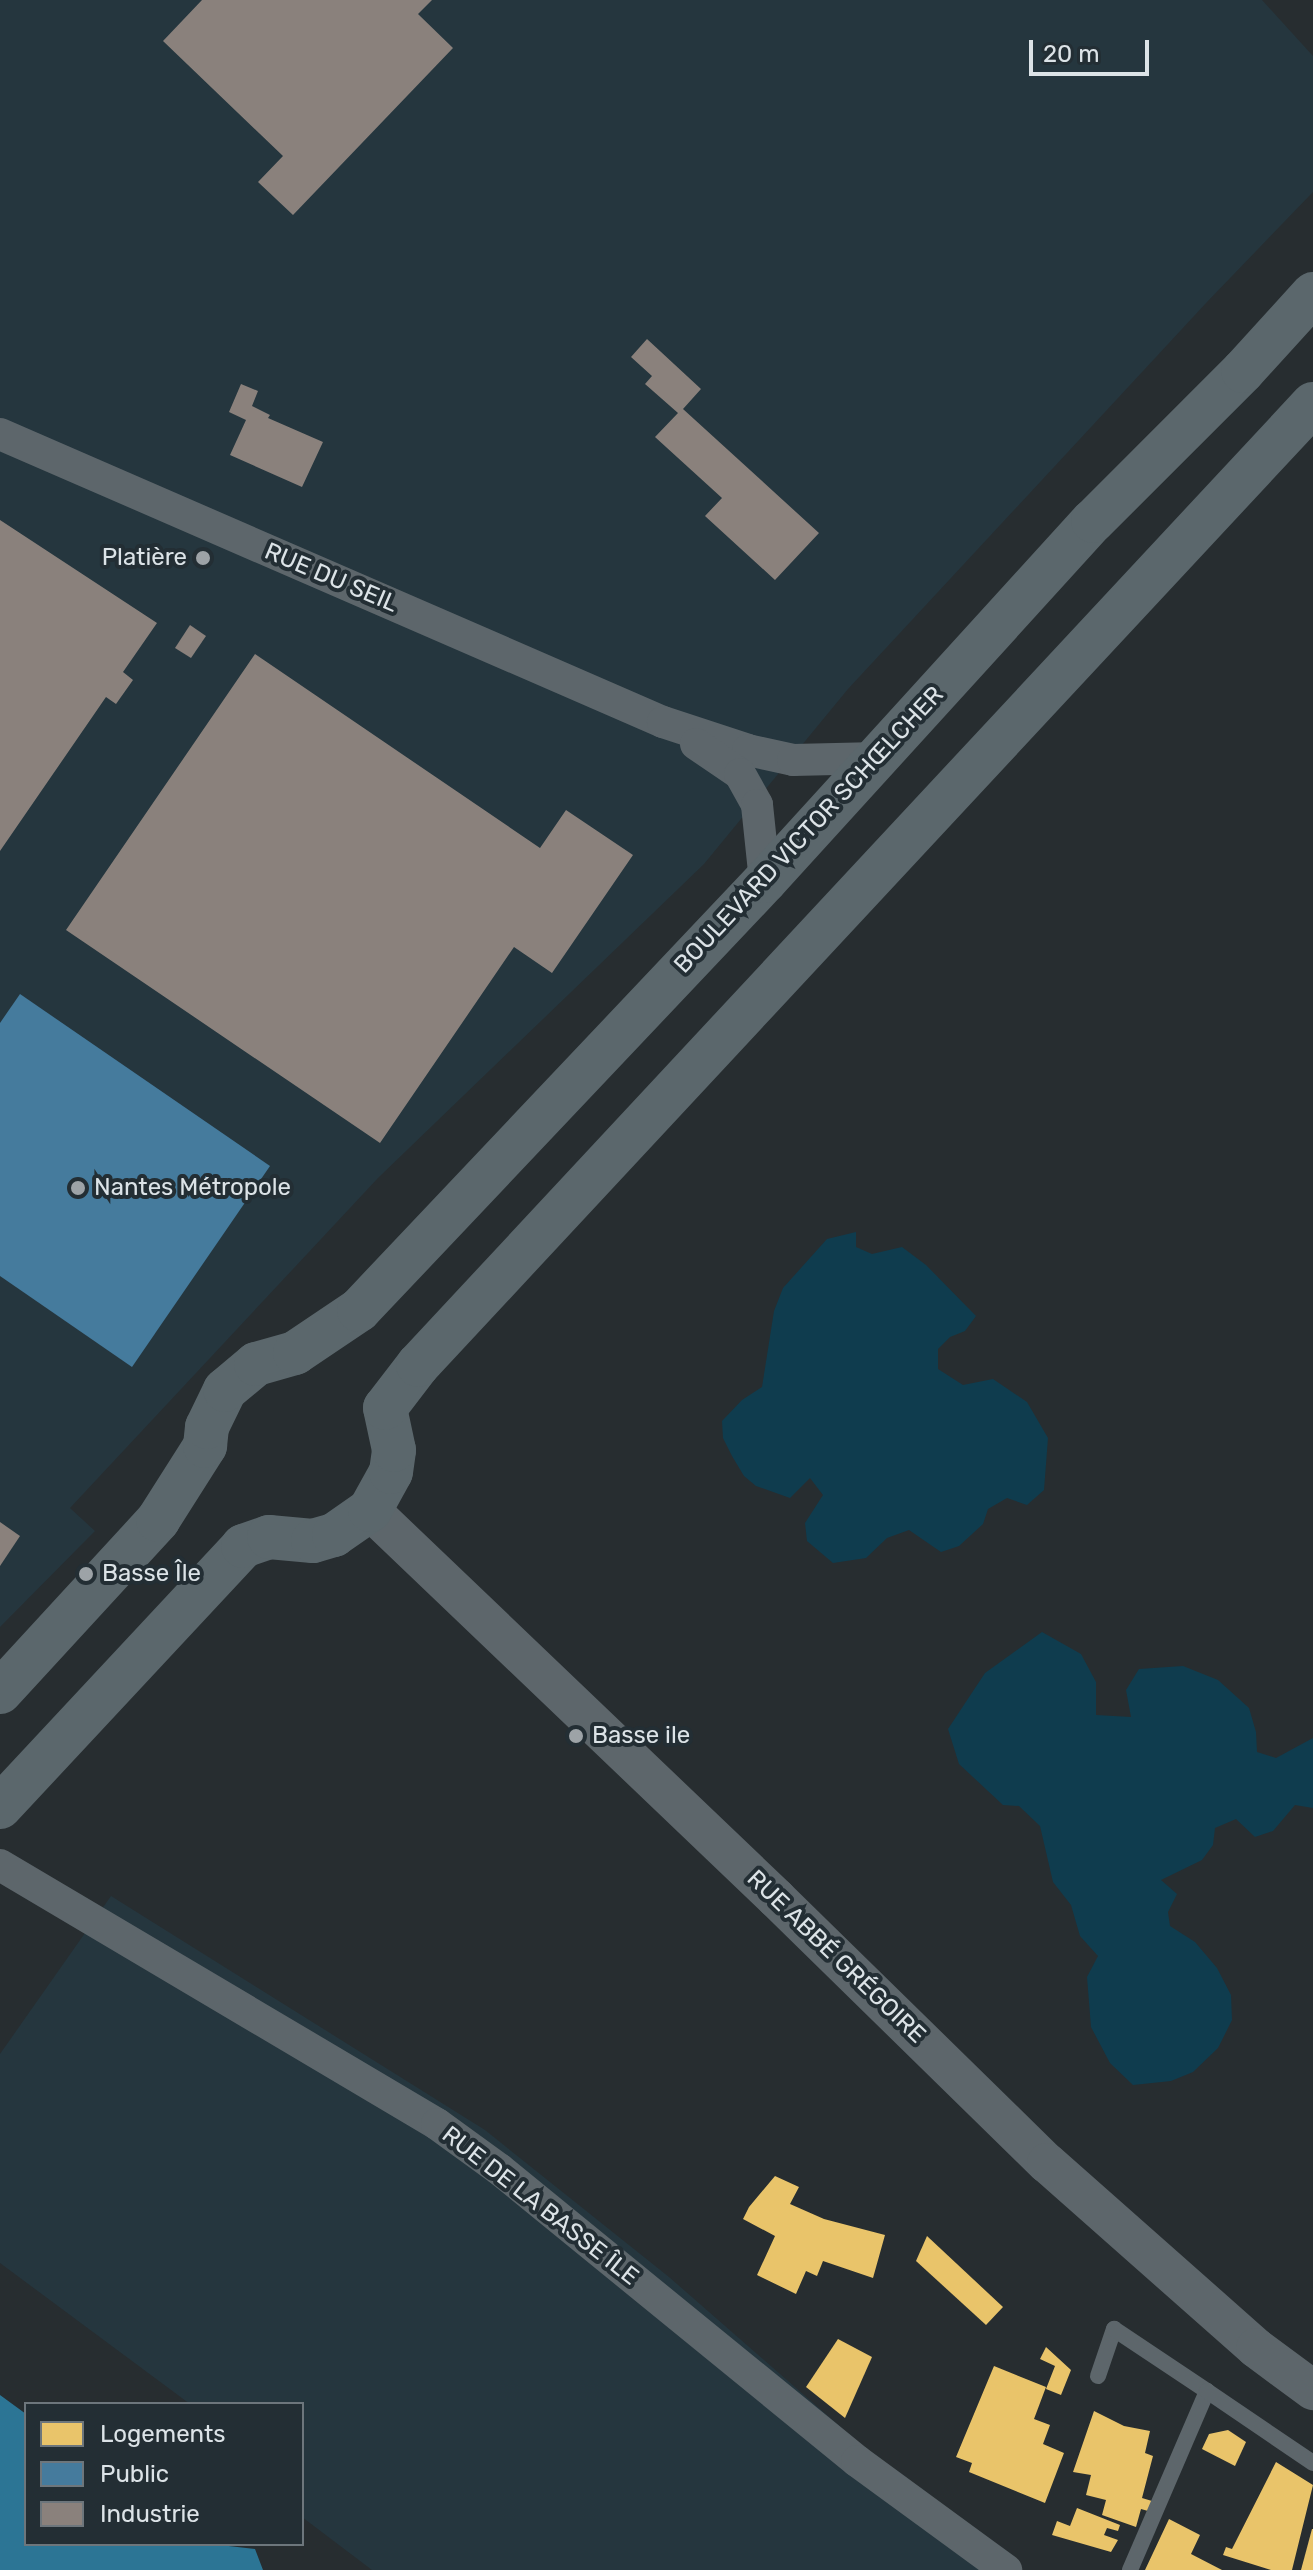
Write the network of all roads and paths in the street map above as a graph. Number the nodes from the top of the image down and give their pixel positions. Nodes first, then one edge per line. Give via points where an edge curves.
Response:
1 (1313, 294) edge
2 (1313, 404) edge
3 (0, 434) edge
4 (663, 722) junction
5 (878, 758) junction
6 (765, 881) junction
7 (370, 1510) junction
8 (0, 1692) edge
9 (0, 1807) edge
10 (0, 1865) edge
11 (1098, 2376) dead end
12 (1313, 2390) edge
13 (1207, 2391) junction
14 (1313, 2463) edge
15 (1006, 2570) edge
16 (1130, 2570) edge

1 - 5 main road, BOULEVARD VICTOR SCHŒLCHER via 1093,521
2 - 7 main road via 418,1365 385,1408 394,1450 391,1472
3 - 4 street, RUE DU SEIL
4 - 5 street, RUE DU SEIL via 793,760
4 - 6 street, RUE DU SEIL via 740,774 757,805
5 - 6 main road, BOULEVARD VICTOR SCHŒLCHER
6 - 8 main road, BOULEVARD VICTOR SCHŒLCHER via 359,1310 295,1353 256,1364 239,1375 214,1407 205,1446 158,1520
7 - 9 main road via 334,1535 313,1541 269,1537 243,1546
7 - 12 street, RUE ABBÉ GRÉGOIRE via 1047,2163 1256,2348
10 - 15 street, RUE DE LA BASSE ÎLE via 437,2124 857,2461
11 - 13 lane via 1114,2329
13 - 14 lane
13 - 16 lane

